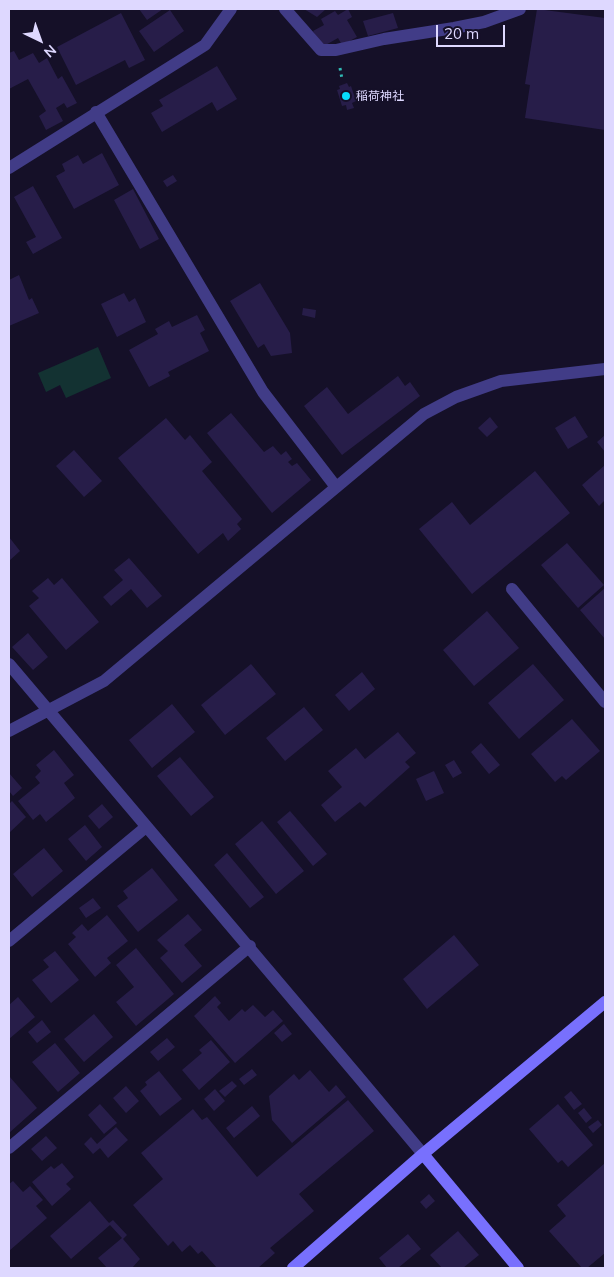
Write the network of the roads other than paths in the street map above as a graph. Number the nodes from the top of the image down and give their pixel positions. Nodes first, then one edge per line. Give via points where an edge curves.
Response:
1 (231, 9) edge
2 (285, 9) edge
3 (520, 9) edge
4 (96, 112) junction
5 (9, 168) edge
6 (605, 370) edge
7 (336, 487) junction
8 (512, 589) dead end
9 (9, 664) edge
10 (605, 702) edge
11 (47, 709) junction
12 (9, 731) edge
13 (146, 827) junction
14 (9, 940) edge
15 (250, 946) junction
16 (605, 1002) edge
17 (9, 1148) edge
18 (423, 1154) junction
19 (512, 1266) edge
20 (293, 1268) edge

1 - 4 street via 205,45
2 - 3 street via 321,50 336,50 484,22
4 - 5 street
4 - 7 street via 264,392
6 - 7 street via 501,380 456,396 424,414
7 - 11 street via 104,681
8 - 10 street
9 - 11 street
11 - 12 street
11 - 13 street
13 - 14 street
13 - 15 street
15 - 17 street
15 - 18 street
16 - 18 street
18 - 19 street
18 - 20 street

